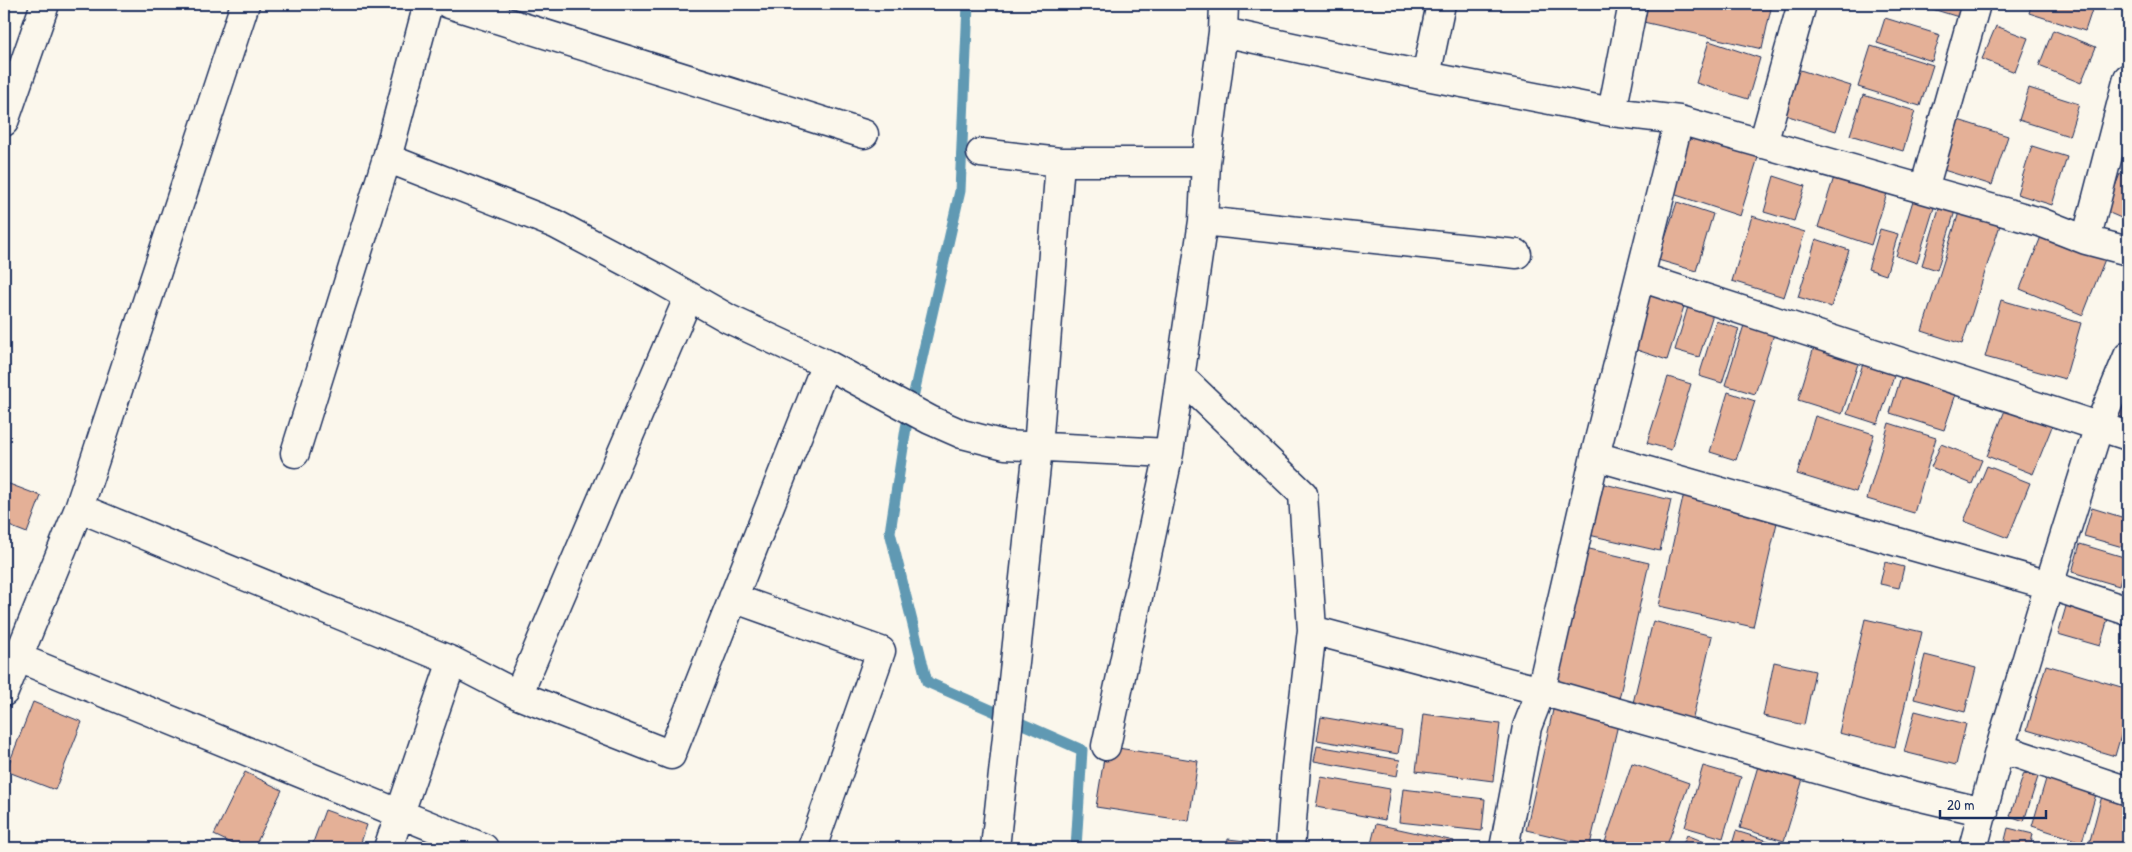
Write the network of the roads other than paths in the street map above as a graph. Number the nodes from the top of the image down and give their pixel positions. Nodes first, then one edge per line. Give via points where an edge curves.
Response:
1 (45, 4) edge
2 (245, 4) edge
3 (428, 4) edge
4 (450, 4) edge
5 (1224, 4) edge
6 (1441, 4) edge
7 (1633, 4) edge
8 (1802, 4) edge
9 (1976, 4) edge
10 (1223, 32) junction
11 (1426, 76) junction
12 (2128, 78) edge
13 (1612, 112) junction
14 (1679, 120) junction
15 (4, 122) edge
16 (864, 134) dead end
17 (1763, 144) junction
18 (981, 153) dead end
19 (387, 158) junction
20 (1060, 162) junction
21 (1206, 162) junction
22 (1924, 189) junction
23 (1203, 221) junction
24 (2086, 240) junction
25 (2128, 252) edge
26 (1517, 254) dead end
27 (1640, 277) junction
28 (689, 296) junction
29 (2128, 356) edge
30 (826, 364) junction
31 (1180, 376) junction
32 (2099, 426) junction
33 (2128, 436) edge
34 (1038, 448) junction
35 (295, 453) dead end
36 (1169, 453) junction
37 (1595, 456) junction
38 (79, 508) junction
39 (2049, 585) junction
40 (733, 598) junction
41 (2128, 611) edge
42 (1312, 630) junction
43 (10, 655) edge
44 (452, 661) junction
45 (1540, 691) junction
46 (4, 692) edge
47 (518, 695) junction
48 (1106, 746) dead end
49 (2000, 748) junction
50 (2128, 791) edge
51 (1984, 812) junction
52 (399, 814) junction
53 (388, 848) edge
54 (484, 848) edge
55 (812, 848) edge
56 (995, 848) edge
57 (1290, 848) edge
58 (1504, 848) edge
59 (1973, 848) edge

1 - 15 street
2 - 38 street
3 - 19 street
4 - 16 street
5 - 10 street
6 - 11 street
7 - 13 street
8 - 17 street
9 - 22 street
10 - 11 street
10 - 21 street
11 - 13 street
12 - 24 street
13 - 14 street
14 - 17 street
14 - 27 street
17 - 22 street
18 - 20 street
19 - 28 street via 555,224
19 - 35 street
20 - 21 street
20 - 34 street
21 - 23 street
22 - 24 street via 2040,222
23 - 26 street
23 - 31 street
24 - 25 street
27 - 32 street
27 - 37 street
28 - 30 street via 729,319
28 - 47 street
29 - 32 street
30 - 34 street via 962,434 1006,445
30 - 40 street
31 - 36 street
31 - 42 street via 1303,494
32 - 33 street
32 - 39 street
34 - 36 street
34 - 56 street
36 - 48 street
37 - 39 street
37 - 45 street
38 - 43 street
38 - 44 street
39 - 41 street
39 - 49 street
40 - 47 street via 671,755
40 - 55 street via 881,651
42 - 45 street
42 - 57 street
43 - 46 street
43 - 52 street
44 - 47 street
44 - 52 street
45 - 51 street via 1891,790
45 - 58 street via 1527,727
49 - 50 street
49 - 51 street
51 - 59 street
52 - 53 street
52 - 54 street

